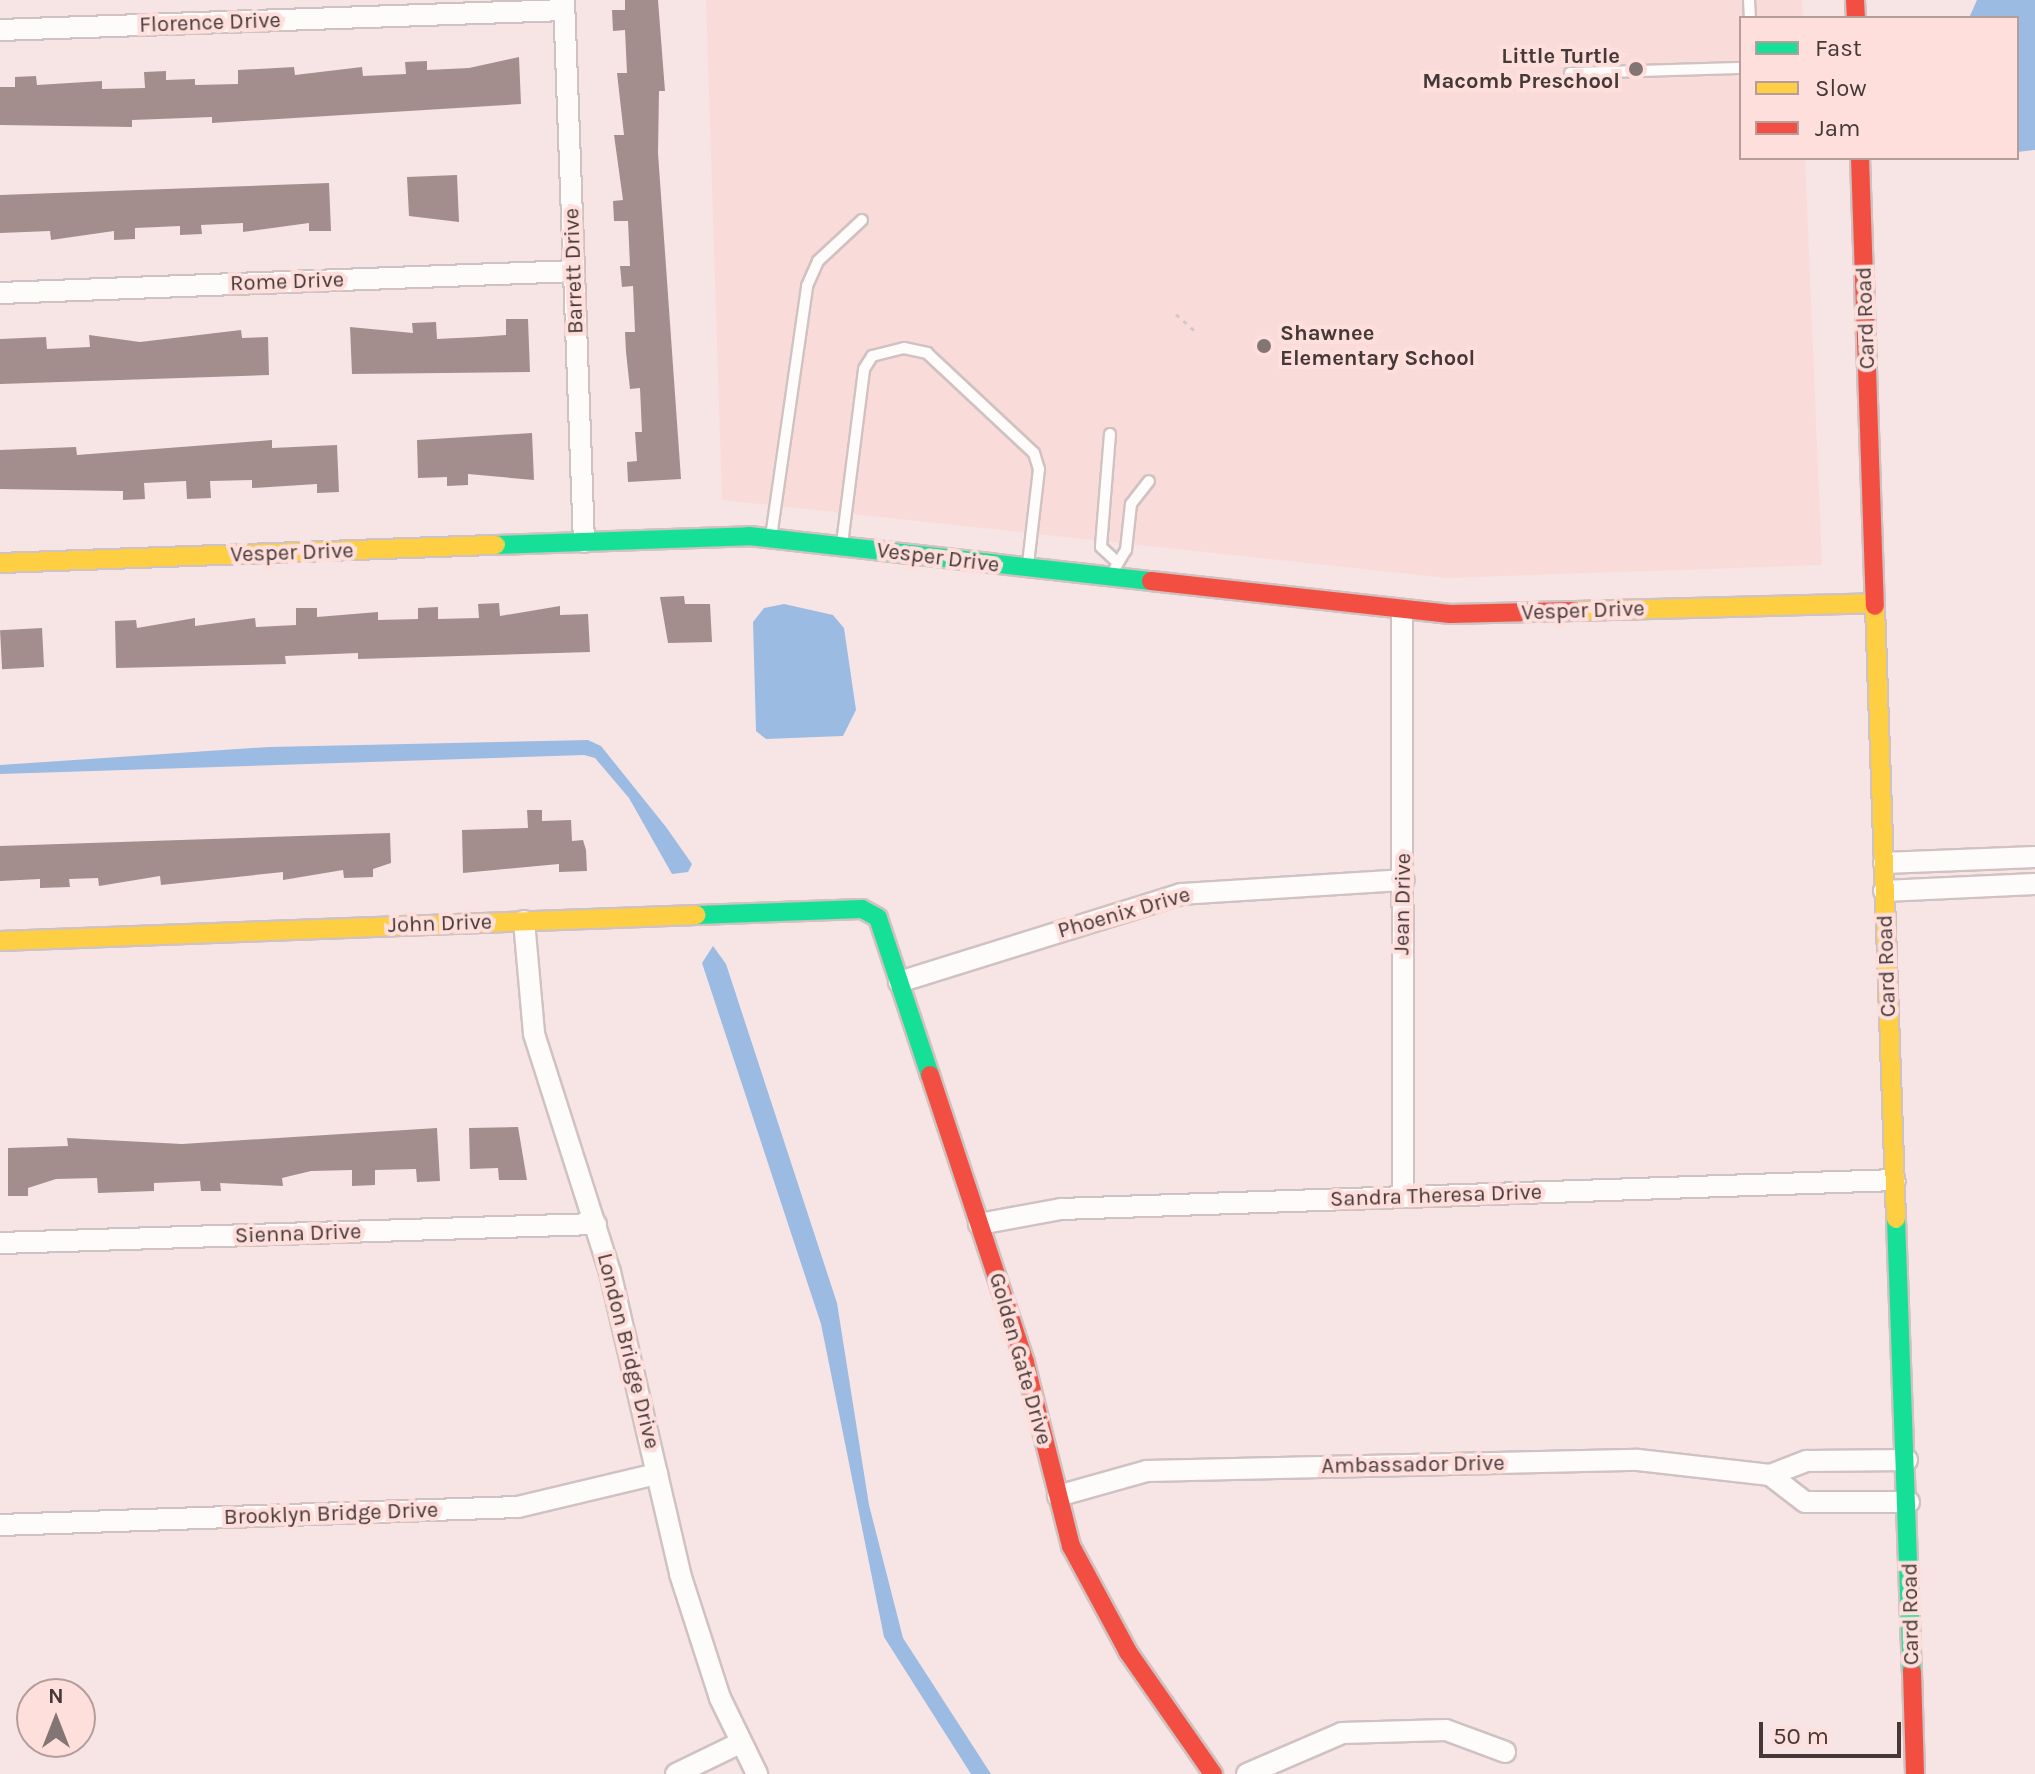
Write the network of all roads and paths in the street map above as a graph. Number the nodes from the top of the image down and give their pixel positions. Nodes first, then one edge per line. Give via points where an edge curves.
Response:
1 (564, 5) edge
2 (0, 30) edge
3 (1739, 68) edge
4 (1570, 73) dead end
5 (1860, 160) edge
6 (862, 220) dead end
7 (574, 271) junction
8 (0, 293) edge
9 (1176, 314) dead end
10 (1195, 331) dead end
11 (1110, 434) dead end
12 (1149, 481) dead end
13 (770, 538) junction
14 (584, 542) junction
15 (842, 546) junction
16 (0, 563) edge
17 (1027, 568) junction
18 (1115, 569) junction
19 (1875, 603) junction
20 (1402, 610) junction
21 (2035, 857) edge
22 (2004, 858) junction
23 (1884, 863) junction
24 (1404, 880) junction
25 (2035, 884) edge
26 (2004, 885) junction
27 (1884, 891) junction
28 (878, 918) joint
29 (524, 921) junction
30 (0, 941) edge
31 (899, 982) junction
32 (1894, 1180) junction
33 (1403, 1197) junction
34 (596, 1224) junction
35 (979, 1224) junction
36 (0, 1243) edge
37 (1907, 1460) junction
38 (657, 1474) junction
39 (1770, 1475) junction
40 (1058, 1496) junction
41 (1909, 1502) junction
42 (0, 1525) edge
43 (740, 1743) junction
44 (1505, 1752) dead end
45 (676, 1774) edge
46 (757, 1774) edge
47 (1213, 1774) edge
48 (1247, 1774) edge
49 (1915, 1774) edge

1 - 2 street, Florence Drive
1 - 7 street, Barrett Drive
3 - 4 lane
5 - 19 street, Card Road
6 - 13 lane via 818,261 807,286
7 - 8 street, Rome Drive
7 - 14 street, Barrett Drive
9 - 10 path
11 - 18 lane via 1101,547
12 - 18 lane via 1131,504 1126,550
13 - 14 street, Vesper Drive
13 - 15 street, Vesper Drive
14 - 16 street, Vesper Drive
15 - 17 street, Vesper Drive
15 - 17 lane via 864,369 872,356 904,348 939,363 1034,453 1039,469
17 - 18 street, Vesper Drive
18 - 20 street, Vesper Drive
19 - 20 street, Vesper Drive
19 - 23 street, Card Road
20 - 24 street, Jean Drive
21 - 22 street
22 - 23 street
22 - 26 street
23 - 27 street, Card Road
24 - 31 street, Phoenix Drive via 1181,894
24 - 33 street, Jean Drive via 1397,1046
25 - 26 street
26 - 27 street
27 - 32 street, Card Road
28 - 29 street, John Drive via 862,909
28 - 31 street, Golden Gate Drive
29 - 30 street, John Drive
29 - 34 street, London Bridge Drive via 534,1034
31 - 35 street, Golden Gate Drive
32 - 33 street, Sandra Theresa Drive
32 - 37 street, Card Road
33 - 35 street, Sandra Theresa Drive via 1061,1209
34 - 36 street, Sienna Drive
34 - 38 street, London Bridge Drive
35 - 40 street, Golden Gate Drive
37 - 39 street, Ambassador Drive via 1807,1461
37 - 41 street, Card Road
38 - 42 street, Brooklyn Bridge Drive via 518,1507
38 - 43 street, London Bridge Drive via 680,1574
39 - 40 street, Ambassador Drive via 1638,1460 1147,1471
39 - 41 street via 1805,1502
40 - 47 street, Golden Gate Drive via 1071,1546 1128,1652
41 - 49 street, Card Road
43 - 45 street
43 - 46 street, London Bridge Drive
44 - 48 street via 1446,1730 1342,1733

